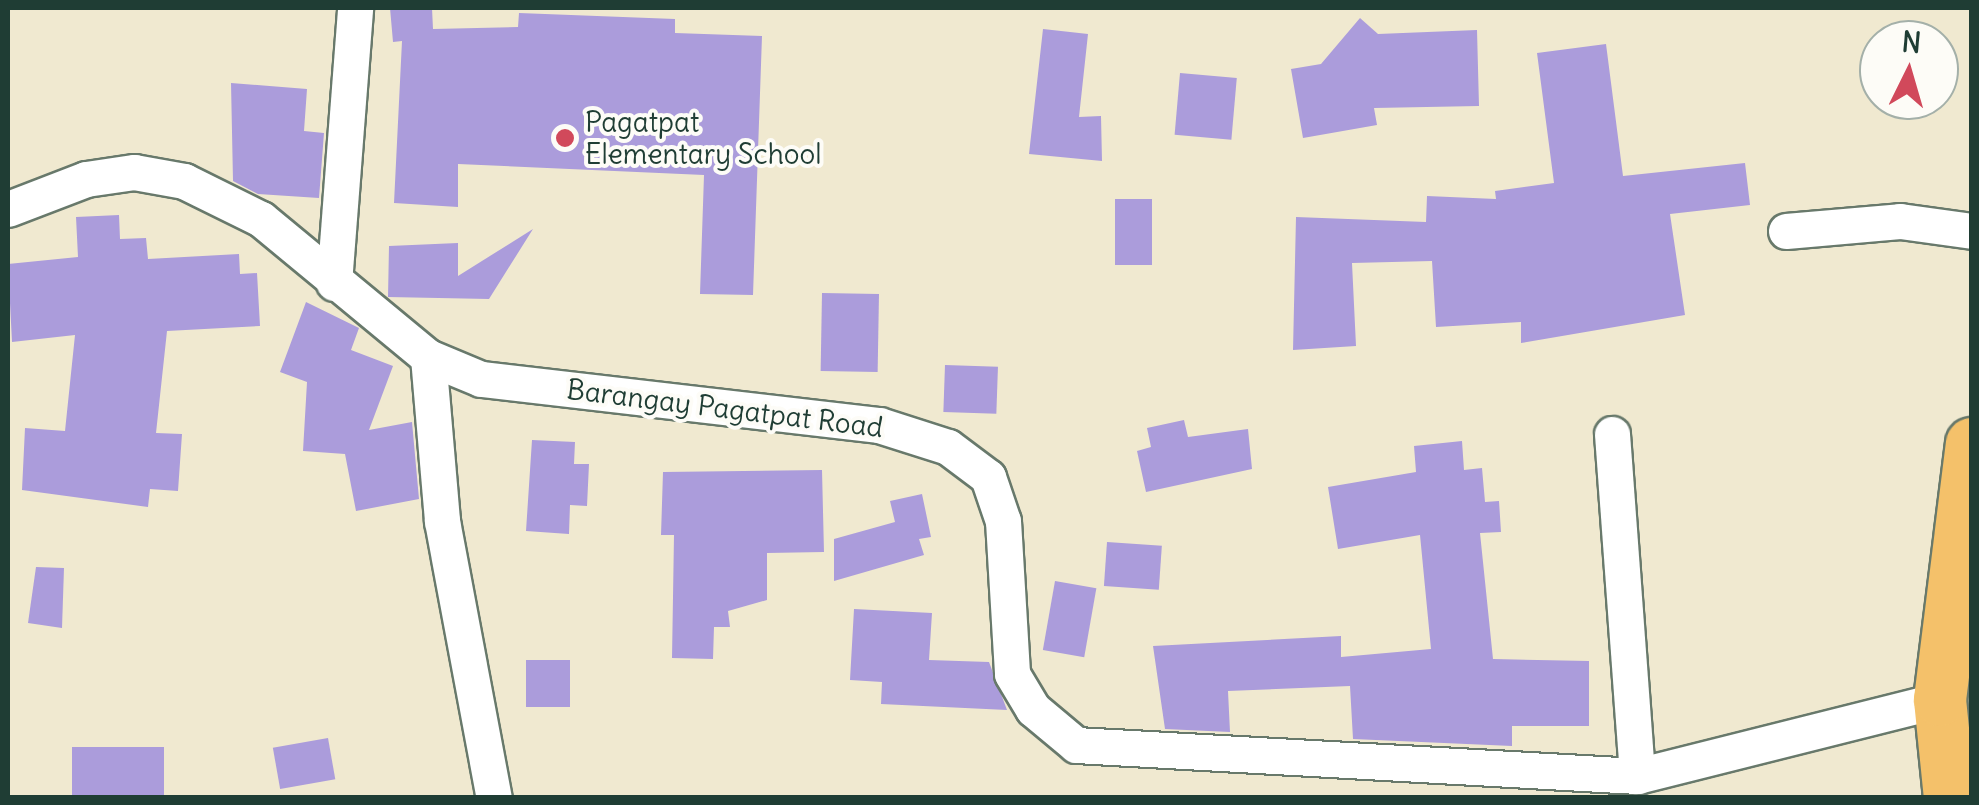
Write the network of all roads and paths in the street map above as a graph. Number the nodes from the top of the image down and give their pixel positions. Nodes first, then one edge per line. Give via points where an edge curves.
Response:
1 (355, 8) edge
2 (8, 208) edge
3 (1786, 231) dead end
4 (1972, 231) edge
5 (334, 283) junction
6 (428, 357) junction
7 (1612, 434) dead end
8 (1972, 444) edge
9 (1940, 700) junction
10 (1638, 776) junction
11 (494, 798) edge
12 (1950, 798) edge

1 - 5 street
2 - 5 street, Barangay Pagatpat Road via 86,179 134,172 184,180 261,219
3 - 4 street via 1900,221
5 - 6 street, Barangay Pagatpat Road
6 - 10 street, Barangay Pagatpat Road via 481,379 828,418 948,447 988,478 1003,521 1012,674 1033,709 1076,745
6 - 11 street via 442,520
7 - 10 street
8 - 9 main road
9 - 10 street, Barangay Pagatpat Road
9 - 12 main road

